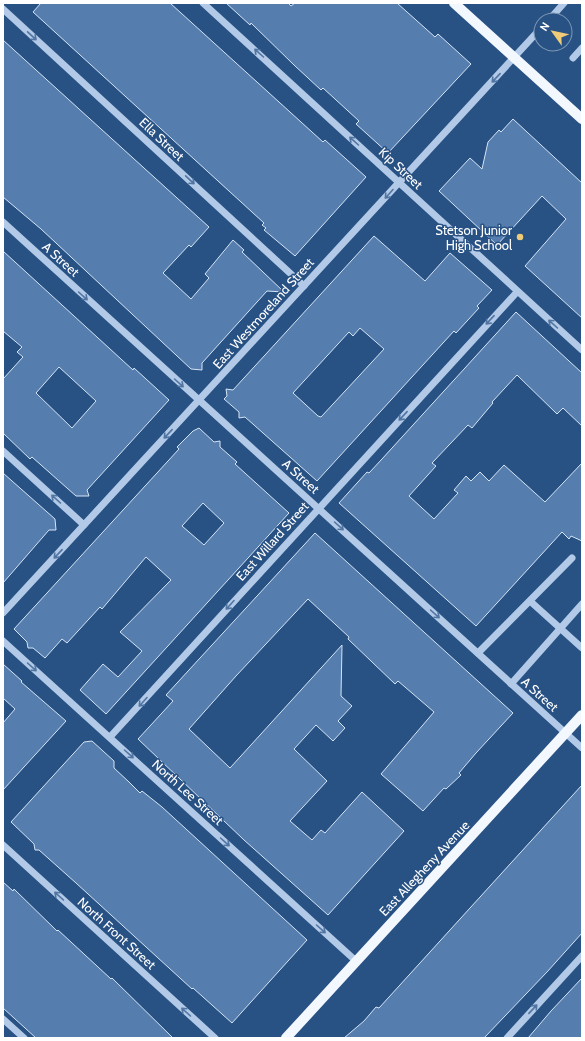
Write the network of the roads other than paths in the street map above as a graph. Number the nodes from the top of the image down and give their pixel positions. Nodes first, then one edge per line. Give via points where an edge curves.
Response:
1 (203, 3) edge
2 (454, 3) edge
3 (564, 3) edge
4 (3, 9) edge
5 (556, 12) edge
6 (533, 37) edge
7 (582, 48) edge
8 (514, 58) junction
9 (573, 58) dead end
10 (582, 119) edge
11 (399, 182) junction
12 (3, 222) edge
13 (304, 286) junction
14 (517, 292) junction
15 (582, 350) edge
16 (199, 401) junction
17 (3, 451) edge
18 (318, 508) junction
19 (84, 525) junction
20 (572, 558) dead end
21 (530, 601) junction
22 (582, 604) edge
23 (3, 613) edge
24 (560, 628) junction
25 (3, 641) edge
26 (582, 648) edge
27 (478, 653) junction
28 (511, 684) junction
29 (582, 715) edge
30 (565, 733) junction
31 (110, 737) junction
32 (582, 748) edge
33 (3, 845) edge
34 (582, 956) edge
35 (356, 961) junction
36 (3, 1019) edge
37 (24, 1038) edge
38 (215, 1038) edge
39 (286, 1038) edge
40 (507, 1038) edge

11 -> 1 street, Kip Street
2 - 8 main road
3 - 5 street
4 -> 13 street, Ella Street
6 - 8 street, East Westmoreland Street
7 - 9 street
8 - 10 main road
8 -> 11 street, East Westmoreland Street
11 -> 13 street, East Westmoreland Street
11 - 14 street, Kip Street
12 -> 16 street, A Street
13 - 16 street, East Westmoreland Street
15 -> 14 street, Kip Street
14 -> 18 street, East Willard Street
16 - 18 street, A Street
16 -> 19 street, East Westmoreland Street
19 -> 17 street
18 -> 27 street, A Street
18 -> 31 street, East Willard Street
19 -> 23 street, East Westmoreland Street
20 - 21 street
21 - 24 street
21 - 27 street
22 - 24 street
24 - 26 street
24 - 28 street
25 -> 31 street, North Lee Street
27 - 28 street, A Street
28 - 30 street, A Street
29 - 30 main road, East Allegheny Avenue
30 - 32 street, A Street
30 - 35 main road, East Allegheny Avenue
31 -> 35 street, North Lee Street
38 -> 33 street, North Front Street
40 -> 34 street
35 - 39 main road, East Allegheny Avenue
36 - 37 street

